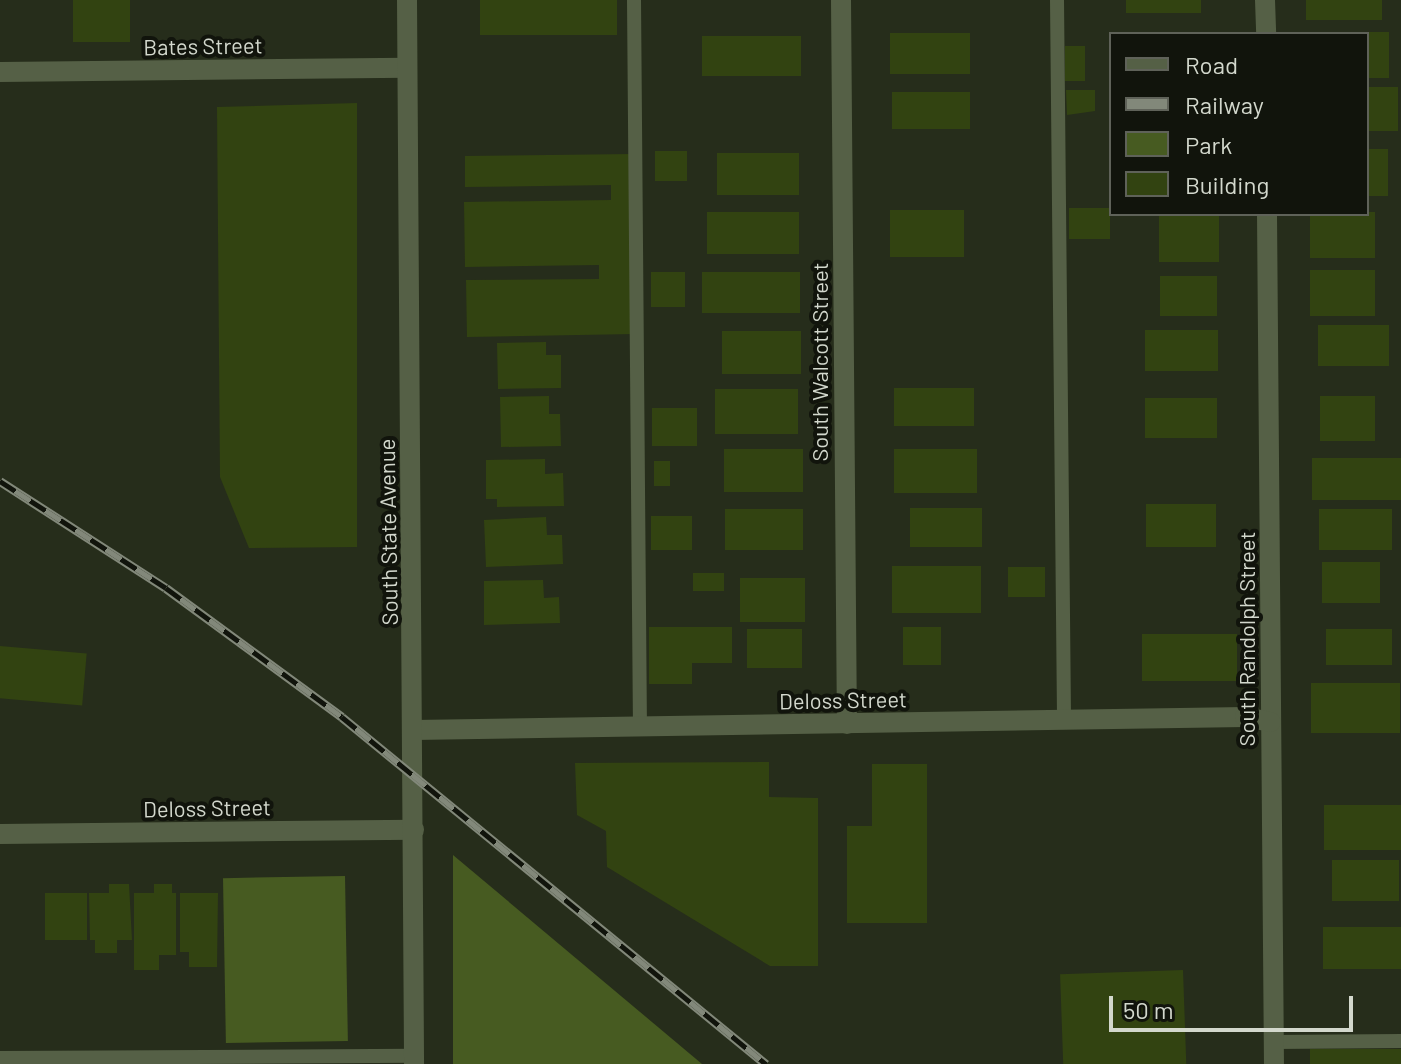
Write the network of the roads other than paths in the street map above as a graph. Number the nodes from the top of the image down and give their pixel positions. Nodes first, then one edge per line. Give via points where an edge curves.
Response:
1 (407, 0) edge
2 (634, 0) edge
3 (841, 0) edge
4 (1057, 0) edge
5 (1265, 0) edge
6 (1266, 32) edge
7 (407, 68) junction
8 (0, 72) edge
9 (1267, 216) edge
10 (1064, 720) junction
11 (1271, 722) junction
12 (847, 724) junction
13 (640, 727) junction
14 (414, 730) junction
15 (414, 830) junction
16 (0, 834) edge
17 (1401, 1041) edge
18 (1274, 1042) junction
19 (0, 1058) edge
20 (414, 1060) edge
21 (1274, 1064) edge

1 - 7 street, South State Avenue
2 - 13 lane
3 - 12 street, South Walcott Street
4 - 10 lane
5 - 6 street
7 - 8 street, Bates Street
7 - 14 street, South State Avenue
9 - 11 street, South Randolph Street
10 - 11 street, Deloss Street via 1245,717
10 - 12 street, Deloss Street
11 - 18 street, South Randolph Street
12 - 13 street, Deloss Street
13 - 14 street, Deloss Street
14 - 15 street, South State Avenue
15 - 16 street, Deloss Street
15 - 20 street, South State Avenue
17 - 18 lane
18 - 21 street, South Randolph Street
19 - 20 lane

